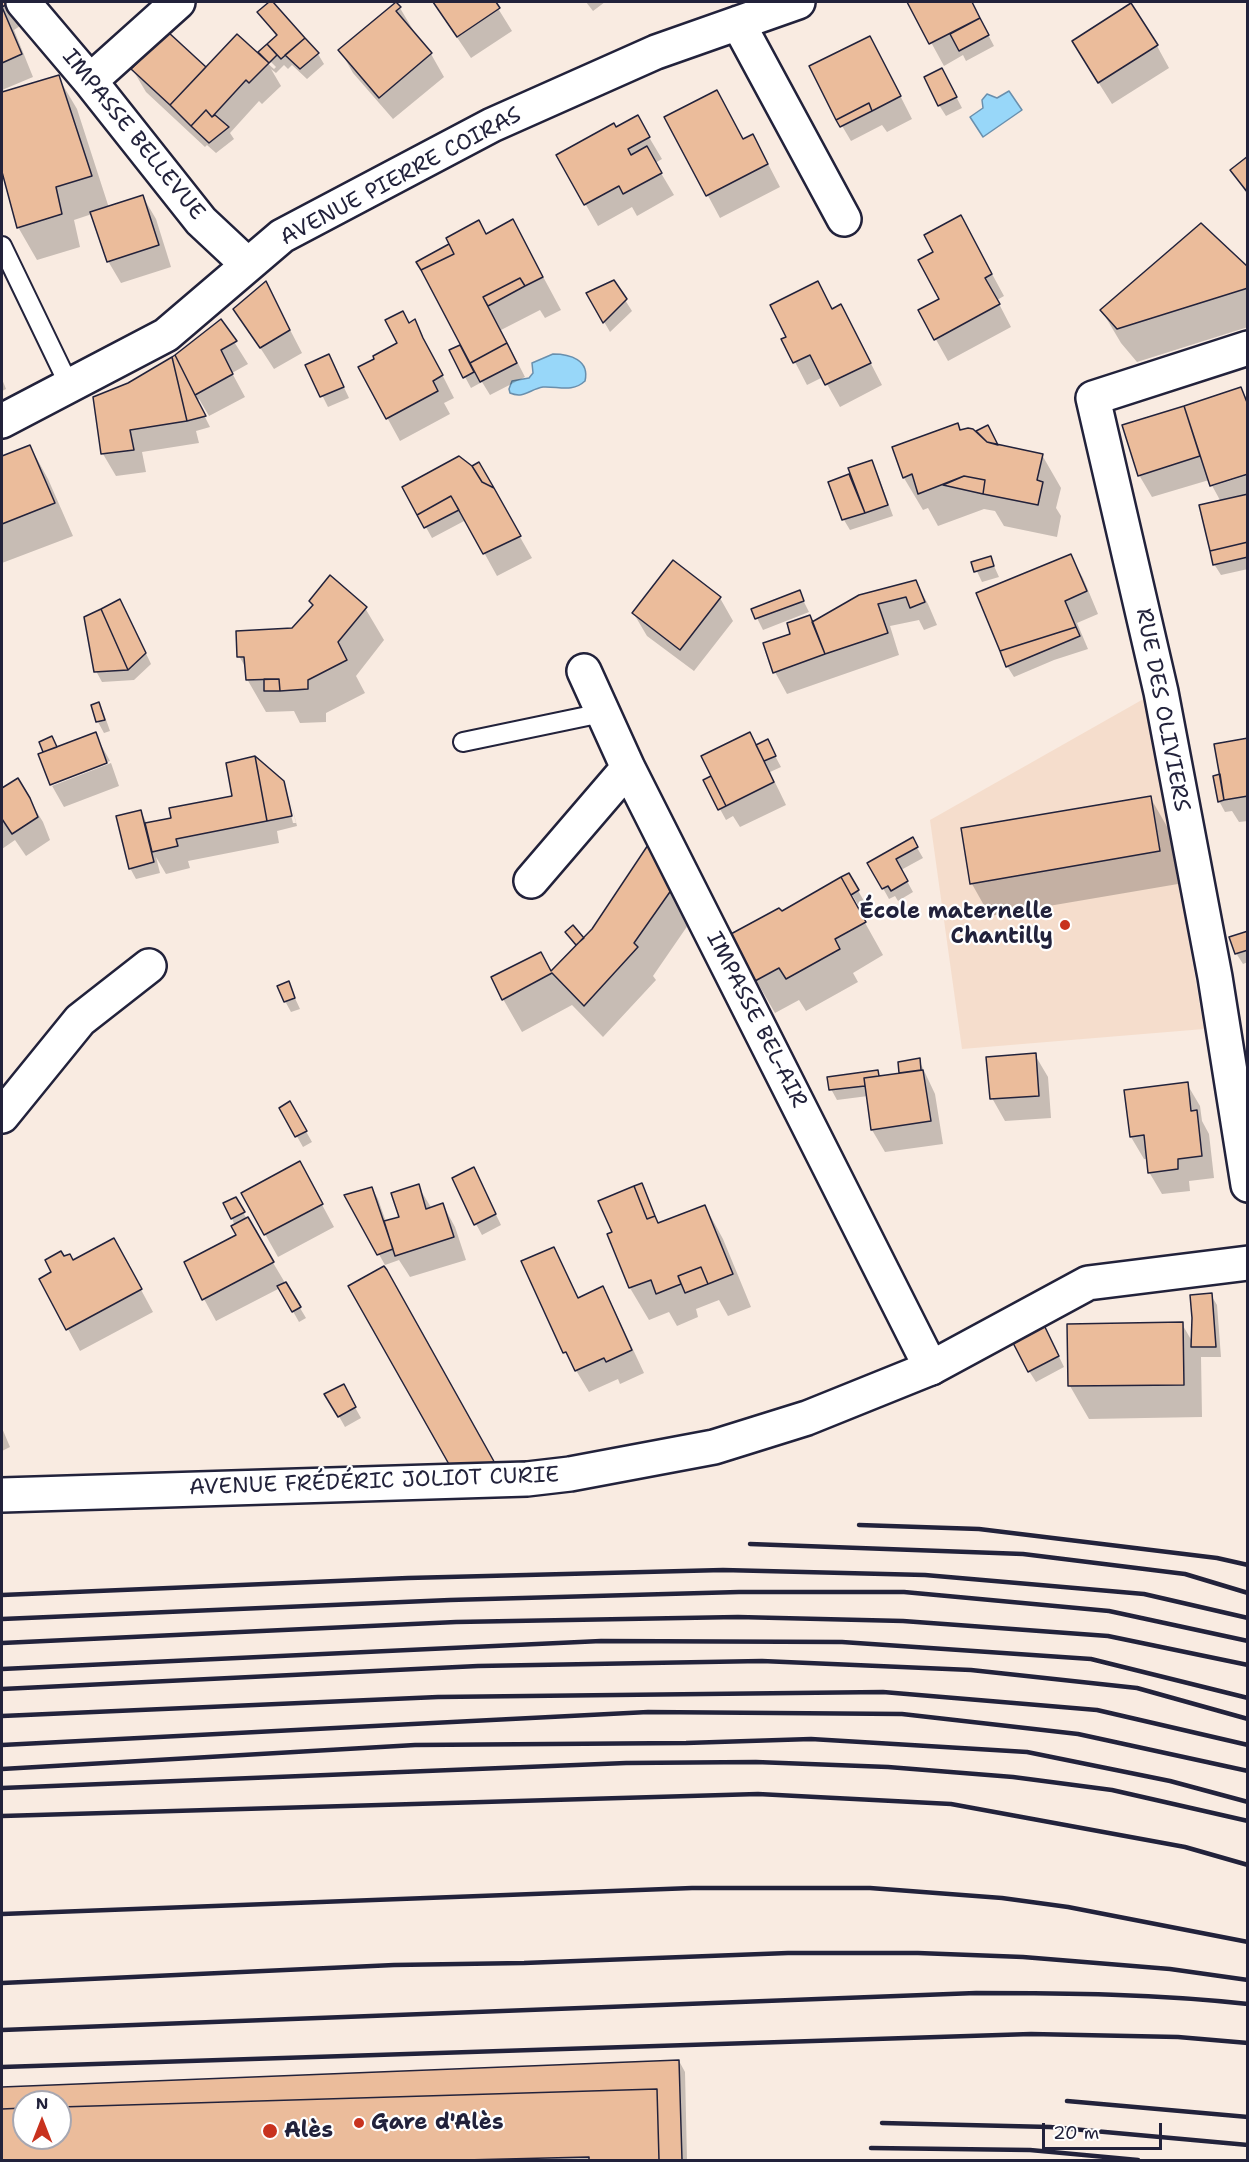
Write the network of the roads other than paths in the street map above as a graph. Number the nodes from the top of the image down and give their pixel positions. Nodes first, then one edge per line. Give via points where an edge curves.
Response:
1 (23, 2) edge
2 (178, 2) edge
3 (798, 2) edge
4 (738, 23) junction
5 (90, 81) junction
6 (844, 219) dead end
7 (2, 246) edge
8 (248, 265) junction
9 (1248, 348) edge
10 (70, 387) junction
11 (2, 421) edge
12 (584, 671) dead end
13 (602, 712) junction
14 (463, 742) dead end
15 (628, 768) junction
16 (531, 881) dead end
17 (149, 966) dead end
18 (2, 1116) edge
19 (1248, 1185) edge
20 (1248, 1263) edge
21 (931, 1368) junction
22 (2, 1495) edge

1 - 5 street, IMPASSE BELLEVUE
2 - 5 street
3 - 4 street, AVENUE PIERRE COIRAS
4 - 6 street
4 - 8 street, AVENUE PIERRE COIRAS via 656,52 492,125 282,236
5 - 8 street, IMPASSE BELLEVUE via 201,221
7 - 10 lane
8 - 10 street, AVENUE PIERRE COIRAS via 166,335
9 - 19 street, RUE DES OLIVIERS via 1093,398 1161,692 1215,976
10 - 11 street, AVENUE PIERRE COIRAS
12 - 13 street, IMPASSE BEL-AIR
13 - 14 lane
13 - 15 street, IMPASSE BEL-AIR
15 - 16 street
15 - 21 street, IMPASSE BEL-AIR
17 - 18 street via 80,1020
20 - 21 street, AVENUE FRÉDÉRIC JOLIOT CURIE via 1088,1283
21 - 22 street, AVENUE FRÉDÉRIC JOLIOT CURIE via 807,1418 714,1447 570,1474 527,1479

